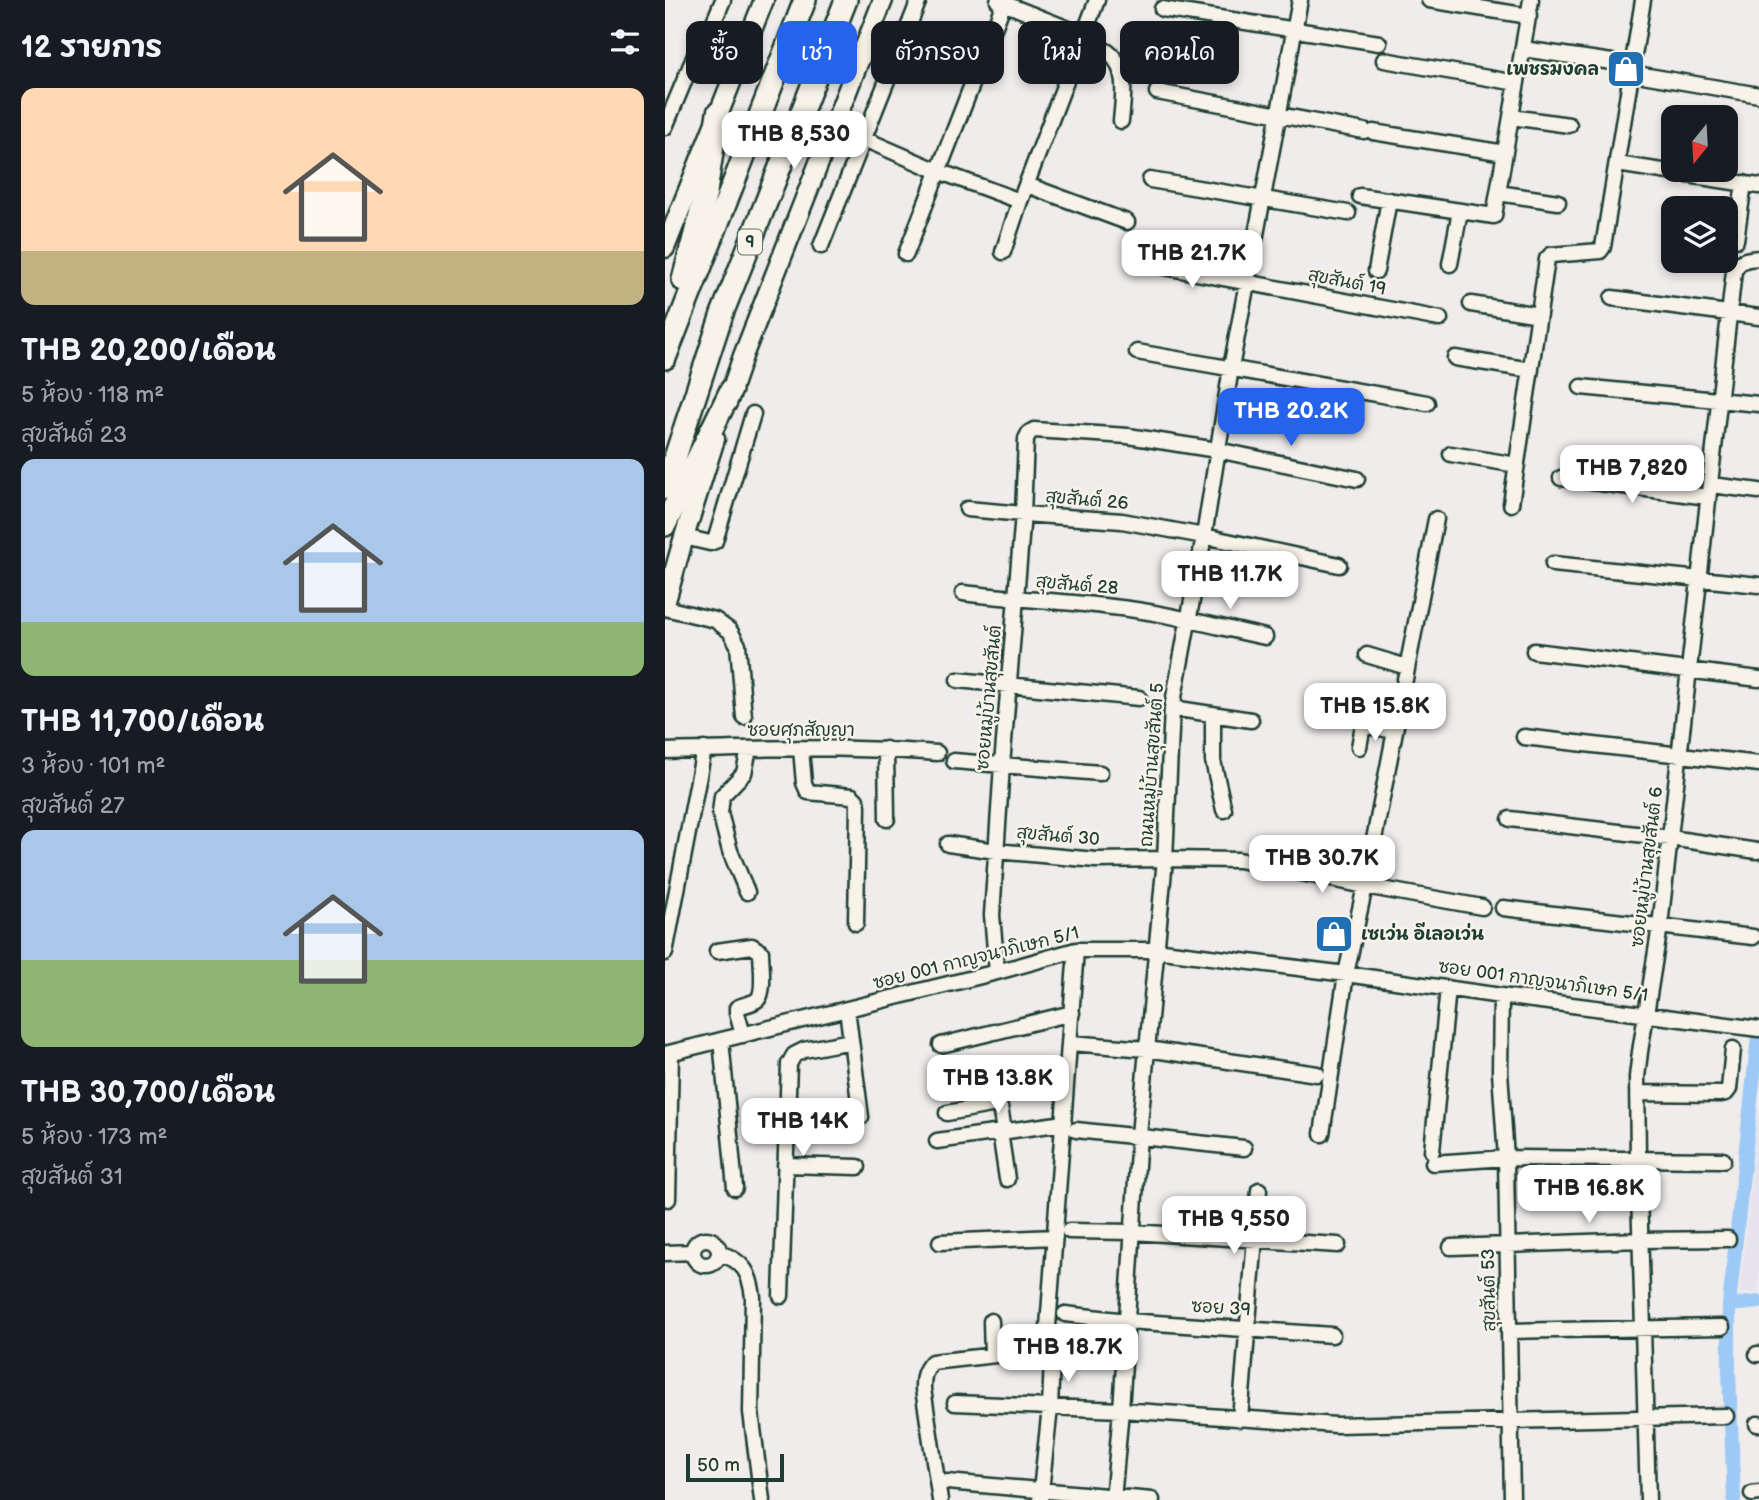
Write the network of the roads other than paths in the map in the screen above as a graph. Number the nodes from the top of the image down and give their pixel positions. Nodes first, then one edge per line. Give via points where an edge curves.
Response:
1 (723, 0) edge
2 (764, 0) edge
3 (805, 0) edge
4 (846, 0) edge
5 (883, 0) edge
6 (919, 0) edge
7 (1097, 0) edge
8 (1300, 0) edge
9 (1429, 0) edge
10 (1531, 0) edge
11 (1643, 0) edge
12 (1001, 1) edge
13 (1162, 9) dead end
14 (1529, 16) junction
15 (714, 21) edge
16 (755, 21) edge
17 (1045, 21) edge
18 (1089, 21) edge
19 (1295, 30) junction
20 (1379, 43) dead end
21 (1523, 49) junction
22 (1106, 50) edge
23 (1384, 60) dead end
24 (1612, 62) dead end
25 (1631, 73) junction
26 (686, 77) edge
27 (1517, 83) junction
28 (730, 84) edge
29 (1065, 84) edge
30 (1157, 92) dead end
31 (1759, 94) edge
32 (718, 113) junction
33 (1279, 116) junction
34 (1511, 117) junction
35 (1121, 121) dead end
36 (1569, 125) dead end
37 (665, 127) edge
38 (832, 128) junction
39 (864, 139) junction
40 (1505, 153) junction
41 (1617, 164) junction
42 (938, 171) junction
43 (1150, 180) dead end
44 (1752, 184) edge
45 (1027, 185) junction
46 (1498, 192) junction
47 (1360, 196) dead end
48 (1264, 200) junction
49 (1389, 200) junction
50 (1020, 201) junction
51 (1558, 202) dead end
52 (1460, 211) junction
53 (1347, 213) dead end
54 (1127, 222) dead end
55 (1738, 233) edge
56 (821, 246) dead end
57 (665, 248) edge
58 (1003, 252) dead end
59 (906, 254) dead end
60 (1759, 258) edge
61 (1144, 263) dead end
62 (1450, 264) dead end
63 (1376, 271) dead end
64 (1248, 283) junction
65 (1612, 299) dead end
66 (1471, 304) dead end
67 (1730, 313) junction
68 (1539, 315) junction
69 (1759, 317) edge
70 (1440, 319) dead end
71 (1137, 352) dead end
72 (667, 353) edge
73 (1455, 358) dead end
74 (1231, 368) junction
75 (1531, 370) junction
76 (1581, 387) dead end
77 (730, 390) junction
78 (1719, 401) junction
79 (1427, 403) dead end
80 (1759, 404) edge
81 (753, 414) dead end
82 (1217, 450) junction
83 (1451, 454) dead end
84 (1517, 465) junction
85 (1561, 478) dead end
86 (1357, 480) dead end
87 (665, 488) edge
88 (1709, 491) junction
89 (1759, 491) edge
90 (1511, 504) dead end
91 (967, 509) dead end
92 (1023, 514) junction
93 (1436, 519) dead end
94 (665, 526) edge
95 (1204, 536) junction
96 (684, 537) junction
97 (1553, 564) dead end
98 (1339, 565) dead end
99 (1700, 579) junction
100 (1759, 585) edge
101 (963, 593) dead end
102 (1017, 599) junction
103 (665, 606) edge
104 (1188, 620) junction
105 (1265, 636) dead end
106 (1534, 652) dead end
107 (1367, 655) dead end
108 (1407, 667) junction
109 (1690, 669) junction
110 (1759, 678) edge
111 (958, 680) dead end
112 (1009, 684) junction
113 (1369, 693) dead end
114 (1139, 698) dead end
115 (1172, 708) junction
116 (1213, 714) junction
117 (744, 717) dead end
118 (1251, 720) dead end
119 (1363, 725) junction
120 (1395, 731) junction
121 (1524, 737) dead end
122 (1359, 747) dead end
123 (704, 749) junction
124 (749, 749) junction
125 (801, 749) junction
126 (887, 749) junction
127 (665, 751) edge
128 (937, 753) dead end
129 (1680, 755) junction
130 (954, 761) dead end
131 (1759, 764) edge
132 (1002, 765) junction
133 (1100, 773) dead end
134 (1224, 810) dead end
135 (887, 819) dead end
136 (1510, 819) dead end
137 (1670, 838) junction
138 (948, 844) dead end
139 (996, 851) junction
140 (1757, 851) dead end
141 (1165, 859) junction
142 (1365, 886) junction
143 (747, 892) dead end
144 (1482, 907) dead end
145 (1503, 908) dead end
146 (856, 923) dead end
147 (1660, 926) junction
148 (1753, 937) dead end
149 (1076, 950) junction
150 (1155, 950) junction
151 (717, 951) dead end
152 (665, 953) edge
153 (997, 972) junction
154 (1346, 974) junction
155 (1448, 988) junction
156 (1501, 996) junction
157 (847, 1009) junction
158 (1072, 1013) junction
159 (1646, 1014) junction
160 (1754, 1028) edge
161 (743, 1035) junction
162 (721, 1040) junction
163 (851, 1041) junction
164 (1070, 1043) junction
165 (941, 1045) dead end
166 (1147, 1049) junction
167 (1733, 1049) dead end
168 (668, 1054) edge
169 (1317, 1074) dead end
170 (1638, 1093) junction
171 (947, 1113) dead end
172 (860, 1117) dead end
173 (1070, 1127) junction
174 (1002, 1132) junction
175 (1322, 1134) dead end
176 (1139, 1135) junction
177 (937, 1141) dead end
178 (1244, 1147) dead end
179 (1506, 1158) junction
180 (1638, 1158) junction
181 (1723, 1160) dead end
182 (785, 1165) junction
183 (858, 1167) dead end
184 (1007, 1179) dead end
185 (735, 1188) dead end
186 (1259, 1190) dead end
187 (667, 1199) dead end
188 (1132, 1232) junction
189 (1062, 1234) junction
190 (1728, 1239) dead end
191 (1255, 1240) junction
192 (1641, 1240) junction
193 (940, 1242) dead end
194 (1338, 1245) dead end
195 (1508, 1245) junction
196 (1451, 1247) dead end
197 (665, 1253) edge
198 (781, 1296) dead end
199 (1065, 1314) dead end
200 (991, 1321) dead end
201 (1126, 1321) junction
202 (1723, 1327) dead end
203 (1246, 1329) junction
204 (1643, 1329) junction
205 (1509, 1331) junction
206 (1332, 1335) dead end
207 (992, 1355) junction
208 (1052, 1358) dead end
209 (955, 1403) dead end
210 (1050, 1408) junction
211 (1121, 1410) junction
212 (1726, 1416) dead end
213 (1646, 1418) junction
214 (1240, 1419) junction
215 (1511, 1422) junction
216 (947, 1482) dead end
217 (1041, 1495) edge
218 (1113, 1498) edge
219 (762, 1500) edge
220 (940, 1500) edge
221 (1152, 1500) edge
222 (1512, 1500) edge
223 (1648, 1500) edge

1 - 15 street
2 - 16 main road
3 - 72 highway, 9
4 - 87 highway, 9 via 722,314
5 - 38 main road
6 - 39 street
7 - 18 street
8 - 19 street, ถนนหมู่บ้านสุขสันต์ 5
9 - 14 street
10 - 14 street
11 - 25 street
12 - 17 street
12 - 42 street
13 - 19 street
14 - 21 street
19 - 20 street
19 - 33 street, ถนนหมู่บ้านสุขสันต์ 5
21 - 24 street
21 - 27 street
22 - 35 street via 1115,60 1124,88
23 - 27 street
25 - 31 street
25 - 41 street
26 - 37 street
27 - 34 street
28 - 32 main road
29 - 45 street
30 - 33 street
32 - 57 main road
32 - 72 highway via 706,192
33 - 40 street
33 - 48 street, ถนนหมู่บ้านสุขสันต์ 5
34 - 36 street
34 - 40 street
38 - 39 street
38 - 77 main road
39 - 42 street
39 - 56 street
40 - 46 street
41 - 44 street
41 - 68 street via 1602,250 1549,256
42 - 50 street
42 - 59 street
43 - 48 street
44 - 55 street
45 - 50 street
45 - 54 street
46 - 51 street
46 - 52 street via 1494,216
47 - 49 street
48 - 53 street
48 - 64 street, ถนนหมู่บ้านสุขสันต์ 5
49 - 52 street
49 - 63 street
50 - 58 street
52 - 62 street
60 - 67 street, ซอยหมู่บ้านสุขสันต์ 6 via 1744,259 1736,267
61 - 64 street, สุขสันต์ 19
64 - 70 street, สุขสันต์ 19
64 - 74 street, ถนนหมู่บ้านสุขสันต์ 5
65 - 67 street
66 - 68 street
67 - 69 street
67 - 78 street, ซอยหมู่บ้านสุขสันต์ 6
68 - 75 street
71 - 74 street
73 - 75 street
74 - 79 street
74 - 82 street, ถนนหมู่บ้านสุขสันต์ 5
75 - 84 street
76 - 78 street
77 - 94 highway
77 - 96 main road
78 - 80 street
78 - 88 street, ซอยหมู่บ้านสุขสันต์ 6
81 - 96 street via 715,541
82 - 86 street
82 - 92 street, ซอยหมู่บ้านสุขสันต์ via 1128,436 1034,430 1026,439
82 - 95 street, ถนนหมู่บ้านสุขสันต์ 5
83 - 84 street
84 - 90 street
85 - 88 street
88 - 89 street
88 - 99 street, ซอยหมู่บ้านสุขสันต์ 6
91 - 92 street, สุขสันต์ 26
92 - 95 street, สุขสันต์ 26 via 1122,521
92 - 102 street, ซอยหมู่บ้านสุขสันต์
93 - 108 street
95 - 98 street, สุขสันต์ 26
95 - 104 street, ถนนหมู่บ้านสุขสันต์ 5
96 - 103 main road
97 - 99 street
99 - 100 street
99 - 109 street, ซอยหมู่บ้านสุขสันต์ 6
101 - 102 street, สุขสันต์ 28
102 - 104 street, สุขสันต์ 28 via 1114,607
102 - 112 street, ซอยหมู่บ้านสุขสันต์
103 - 117 street via 715,620 730,631 738,645
104 - 105 street, สุขสันต์ 28
104 - 115 street, ถนนหมู่บ้านสุขสันต์ 5
106 - 109 street
107 - 108 street
108 - 120 street
109 - 110 street
109 - 129 street, ซอยหมู่บ้านสุขสันต์ 6
111 - 112 street
112 - 114 street
112 - 132 street, ซอยหมู่บ้านสุขสันต์
113 - 119 street
115 - 116 street
115 - 141 street, ถนนหมู่บ้านสุขสันต์ 5
116 - 118 street
116 - 134 street via 1213,761
119 - 120 street
119 - 122 street
120 - 142 street
121 - 129 street
123 - 124 street, ซอยศุภสัญญา
123 - 127 street, ซอยศุภสัญญา
123 - 152 street
124 - 125 street, ซอยศุภสัญญา
124 - 143 street via 744,773 722,796 720,813
125 - 126 street, ซอยศุภสัญญา
125 - 146 street via 808,792 856,800
126 - 128 street, ซอยศุภสัญญา
126 - 135 street
129 - 131 street
129 - 137 street, ซอยหมู่บ้านสุขสันต์ 6
130 - 132 street
132 - 133 street
132 - 139 street, ซอยหมู่บ้านสุขสันต์
136 - 137 street
137 - 140 street
137 - 147 street, ซอยหมู่บ้านสุขสันต์ 6
138 - 139 street, สุขสันต์ 30
139 - 141 street, สุขสันต์ 30 via 1096,860
139 - 153 street, ซอยหมู่บ้านสุขสันต์ via 992,915
141 - 142 street, สุขสันต์ 30 via 1239,860
141 - 150 street, ถนนหมู่บ้านสุขสันต์ 5
142 - 144 street, สุขสันต์ 30
142 - 154 street
145 - 147 street
147 - 148 street
147 - 159 street, ซอยหมู่บ้านสุขสันต์ 6
149 - 150 street, ซอย 001 กาญจนาภิเษก 5/1
149 - 153 street, ซอย 001 กาญจนาภิเษก 5/1
149 - 158 street
150 - 154 street, ซอย 001 กาญจนาภิเษก 5/1
150 - 166 street, ถนนหมู่บ้านสุขสันต์ 5
151 - 161 street via 752,946 761,952 760,997 737,1009
153 - 157 street, ซอย 001 กาญจนาภิเษก 5/1
154 - 155 street, ซอย 001 กาญจนาภิเษก 5/1
154 - 175 street
155 - 156 street, ซอย 001 กาญจนาภิเษก 5/1
155 - 179 street via 1432,1157
156 - 159 street, ซอย 001 กาญจนาภิเษก 5/1
156 - 179 street, สุขสันต์ 53
157 - 161 street, ซอย 001 กาญจนาภิเษก 5/1
157 - 163 street
158 - 164 street
158 - 165 street
159 - 160 street, ซอย 001 กาญจนาภิเษก 5/1
159 - 170 street, ซอยหมู่บ้านสุขสันต์ 6
161 - 162 street, ซอย 001 กาญจนาภิเษก 5/1
162 - 168 street, ซอย 001 กาญจนาภิเษก 5/1
162 - 185 street
163 - 172 street
163 - 182 street via 804,1050 789,1064
164 - 166 street
164 - 173 street
166 - 169 street
166 - 176 street, ถนนหมู่บ้านสุขสันต์ 5
167 - 170 street via 1727,1093
168 - 187 street
170 - 180 street, ซอยหมู่บ้านสุขสันต์ 6
171 - 174 street via 996,1104
173 - 174 street
173 - 176 street
173 - 189 street
174 - 177 street
174 - 184 street
176 - 178 street
176 - 188 street, ถนนหมู่บ้านสุขสันต์ 5
179 - 180 street
179 - 195 street, สุขสันต์ 53
180 - 181 street
180 - 192 street, ซอยหมู่บ้านสุขสันต์ 6
182 - 183 street
182 - 198 street
186 - 191 street
188 - 189 street
188 - 191 street
188 - 201 street, ถนนหมู่บ้านสุขสันต์ 5
189 - 193 street
189 - 207 street via 1044,1340 1033,1350
190 - 192 street
191 - 194 street
191 - 203 street
192 - 195 street
192 - 204 street, ซอยหมู่บ้านสุขสันต์ 6
195 - 196 street
195 - 205 street, สุขสันต์ 53
197 - 219 street via 693,1252 703,1265 712,1264 719,1253 739,1262 751,1281 751,1412
199 - 201 street, ซอย 39
200 - 207 street
201 - 203 street, ซอย 39
201 - 211 street, ถนนหมู่บ้านสุขสันต์ 5
202 - 204 street
203 - 206 street, ซอย 39
203 - 214 street
204 - 205 street
204 - 213 street, ซอยหมู่บ้านสุขสันต์ 6
205 - 215 street, สุขสันต์ 53
207 - 220 street via 932,1362 925,1369 923,1389
208 - 210 street
209 - 210 street
210 - 211 street
210 - 217 street
211 - 214 street
211 - 218 street, ถนนหมู่บ้านสุขสันต์ 5
212 - 213 street
213 - 215 street
213 - 223 street, ซอยหมู่บ้านสุขสันต์ 6
214 - 215 street via 1336,1425
215 - 222 street, สุขสันต์ 53
216 - 217 street
217 - 218 street
218 - 221 street

